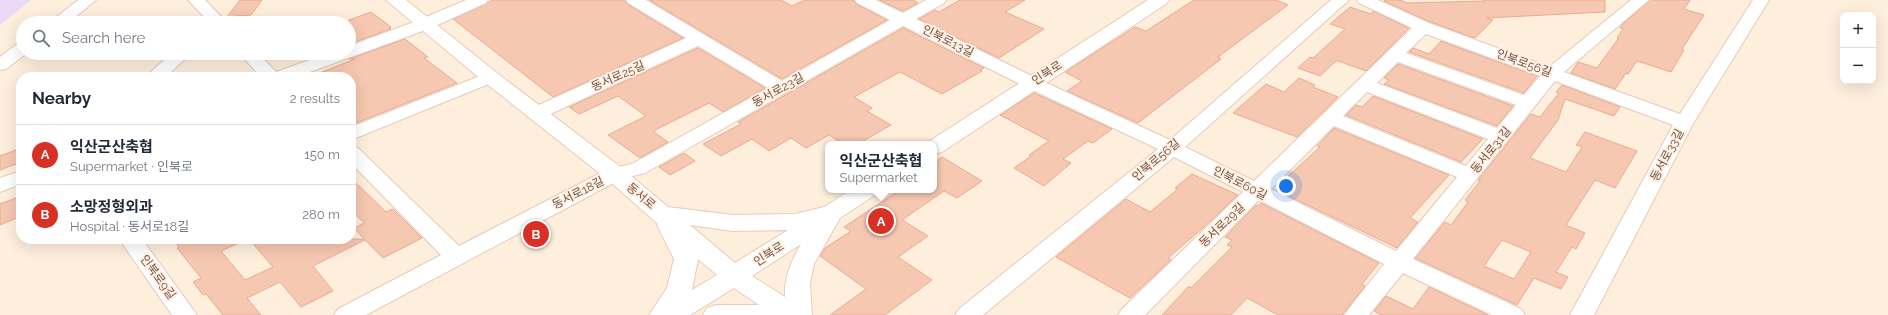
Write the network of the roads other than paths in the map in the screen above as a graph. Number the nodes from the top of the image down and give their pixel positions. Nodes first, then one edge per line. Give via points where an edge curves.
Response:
1 (88, 0) edge
2 (196, 0) edge
3 (395, 0) edge
4 (480, 0) edge
5 (634, 0) edge
6 (863, 0) edge
7 (938, 0) edge
8 (1160, 0) edge
9 (1341, 0) edge
10 (1365, 0) edge
11 (1641, 0) edge
12 (1761, 0) edge
13 (66, 16) edge
14 (212, 16) edge
15 (904, 19) junction
16 (425, 24) junction
17 (1423, 26) junction
18 (699, 39) junction
19 (356, 49) edge
20 (16, 53) edge
21 (1395, 55) junction
22 (175, 60) edge
23 (255, 60) edge
24 (326, 60) edge
25 (0, 65) edge
26 (160, 72) edge
27 (266, 72) edge
28 (293, 72) edge
29 (1552, 73) junction
30 (490, 77) junction
31 (1032, 83) junction
32 (1364, 85) junction
33 (781, 88) junction
34 (1528, 103) junction
35 (537, 113) junction
36 (1331, 118) junction
37 (1684, 122) junction
38 (356, 132) edge
39 (1502, 137) junction
40 (937, 145) edge
41 (1172, 148) junction
42 (356, 157) edge
43 (615, 174) junction
44 (1471, 175) junction
45 (16, 179) edge
46 (0, 185) edge
47 (1256, 191) junction
48 (862, 193) edge
49 (831, 213) junction
50 (663, 214) junction
51 (134, 244) edge
52 (455, 256) junction
53 (1399, 262) junction
54 (734, 276) junction
55 (185, 315) edge
56 (346, 315) edge
57 (662, 315) edge
58 (670, 315) edge
59 (716, 315) edge
60 (761, 315) edge
61 (792, 315) edge
62 (799, 315) edge
63 (967, 315) edge
64 (1130, 315) edge
65 (1356, 315) edge
66 (1513, 315) edge
67 (1582, 315) edge

1 - 13 street
2 - 14 street
3 - 16 street, 동서로
4 - 16 street
5 - 18 street
6 - 15 street, 인북로13길
7 - 15 street, 동서로23길
8 - 31 street, 인북로
9 - 41 street, 인북로56길
10 - 17 street, 인북로56길
11 - 29 street, 동서로31길
12 - 37 street, 동서로33길
15 - 31 street, 인북로13길
15 - 33 street, 동서로23길
16 - 19 street
16 - 30 street, 동서로
17 - 21 street, 동서로29길
17 - 29 street, 인북로56길
18 - 33 street
18 - 35 street, 동서로25길
20 - 25 street
21 - 32 street, 동서로29길
21 - 34 street
22 - 26 street
23 - 27 street
24 - 28 street
29 - 34 street, 동서로31길
29 - 37 street, 인북로56길
30 - 35 street, 동서로
30 - 38 street
31 - 40 street, 인북로
31 - 41 street, 인북로60길
32 - 36 street, 동서로29길
32 - 39 street
33 - 43 street, 동서로23길 via 638,169
34 - 39 street, 동서로31길
35 - 43 street, 동서로
36 - 44 street
36 - 47 street, 동서로29길
37 - 67 street, 동서로33길
39 - 44 street, 동서로31길
41 - 47 street, 인북로60길
41 - 63 street, 인북로56길
42 - 52 street
43 - 50 street, 동서로
43 - 52 street, 동서로18길
44 - 53 street, 동서로31길
45 - 46 street
47 - 53 street, 인북로60길
47 - 64 street, 동서로29길
48 - 49 street, 인북로
49 - 50 street via 795,222 756,223 733,223
49 - 54 street, 인북로
49 - 62 street via 802,264 797,284
50 - 54 street, 동서로
50 - 57 street via 686,259 679,290
51 - 55 street, 인북로9길
52 - 56 street, 동서로18길
53 - 65 street, 동서로31길
53 - 66 street, 인북로60길
54 - 58 street, 인북로
54 - 61 street, 동서로
59 - 60 street

